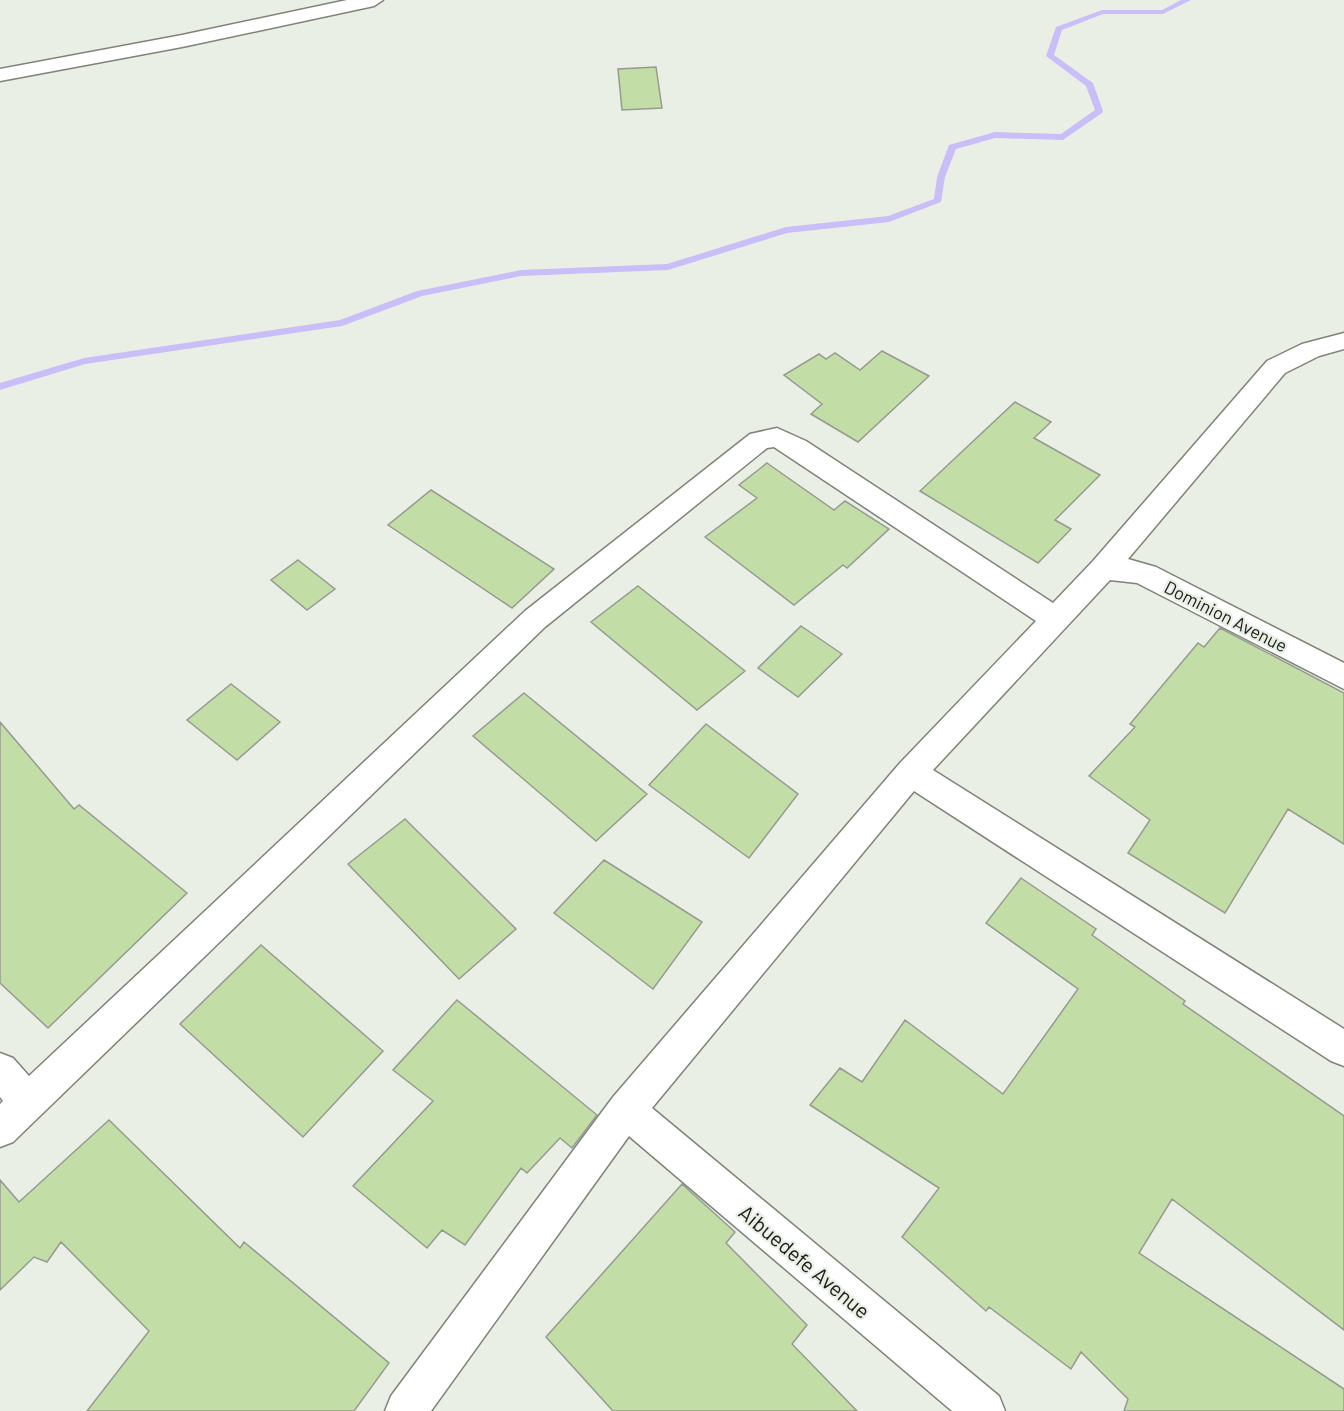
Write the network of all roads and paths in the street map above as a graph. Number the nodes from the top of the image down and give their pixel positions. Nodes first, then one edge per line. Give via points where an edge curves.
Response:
1 (374, 0) edge
2 (0, 75) edge
3 (1344, 341) edge
4 (1104, 569) junction
5 (1054, 618) junction
6 (1344, 677) edge
7 (911, 772) junction
8 (1344, 1049) edge
9 (0, 1071) edge
10 (28, 1101) junction
11 (626, 1110) junction
12 (0, 1129) edge
13 (406, 1411) edge
14 (984, 1411) edge

1 - 2 street
3 - 4 street via 1311,350 1276,367
4 - 5 street
4 - 6 street, Dominion Avenue via 1125,568 1146,575
5 - 7 street
5 - 10 street via 797,448 777,437 759,441 535,619
7 - 8 street
7 - 11 street
9 - 10 street
10 - 12 street
11 - 13 street
11 - 14 street, Aibuedefe Avenue

